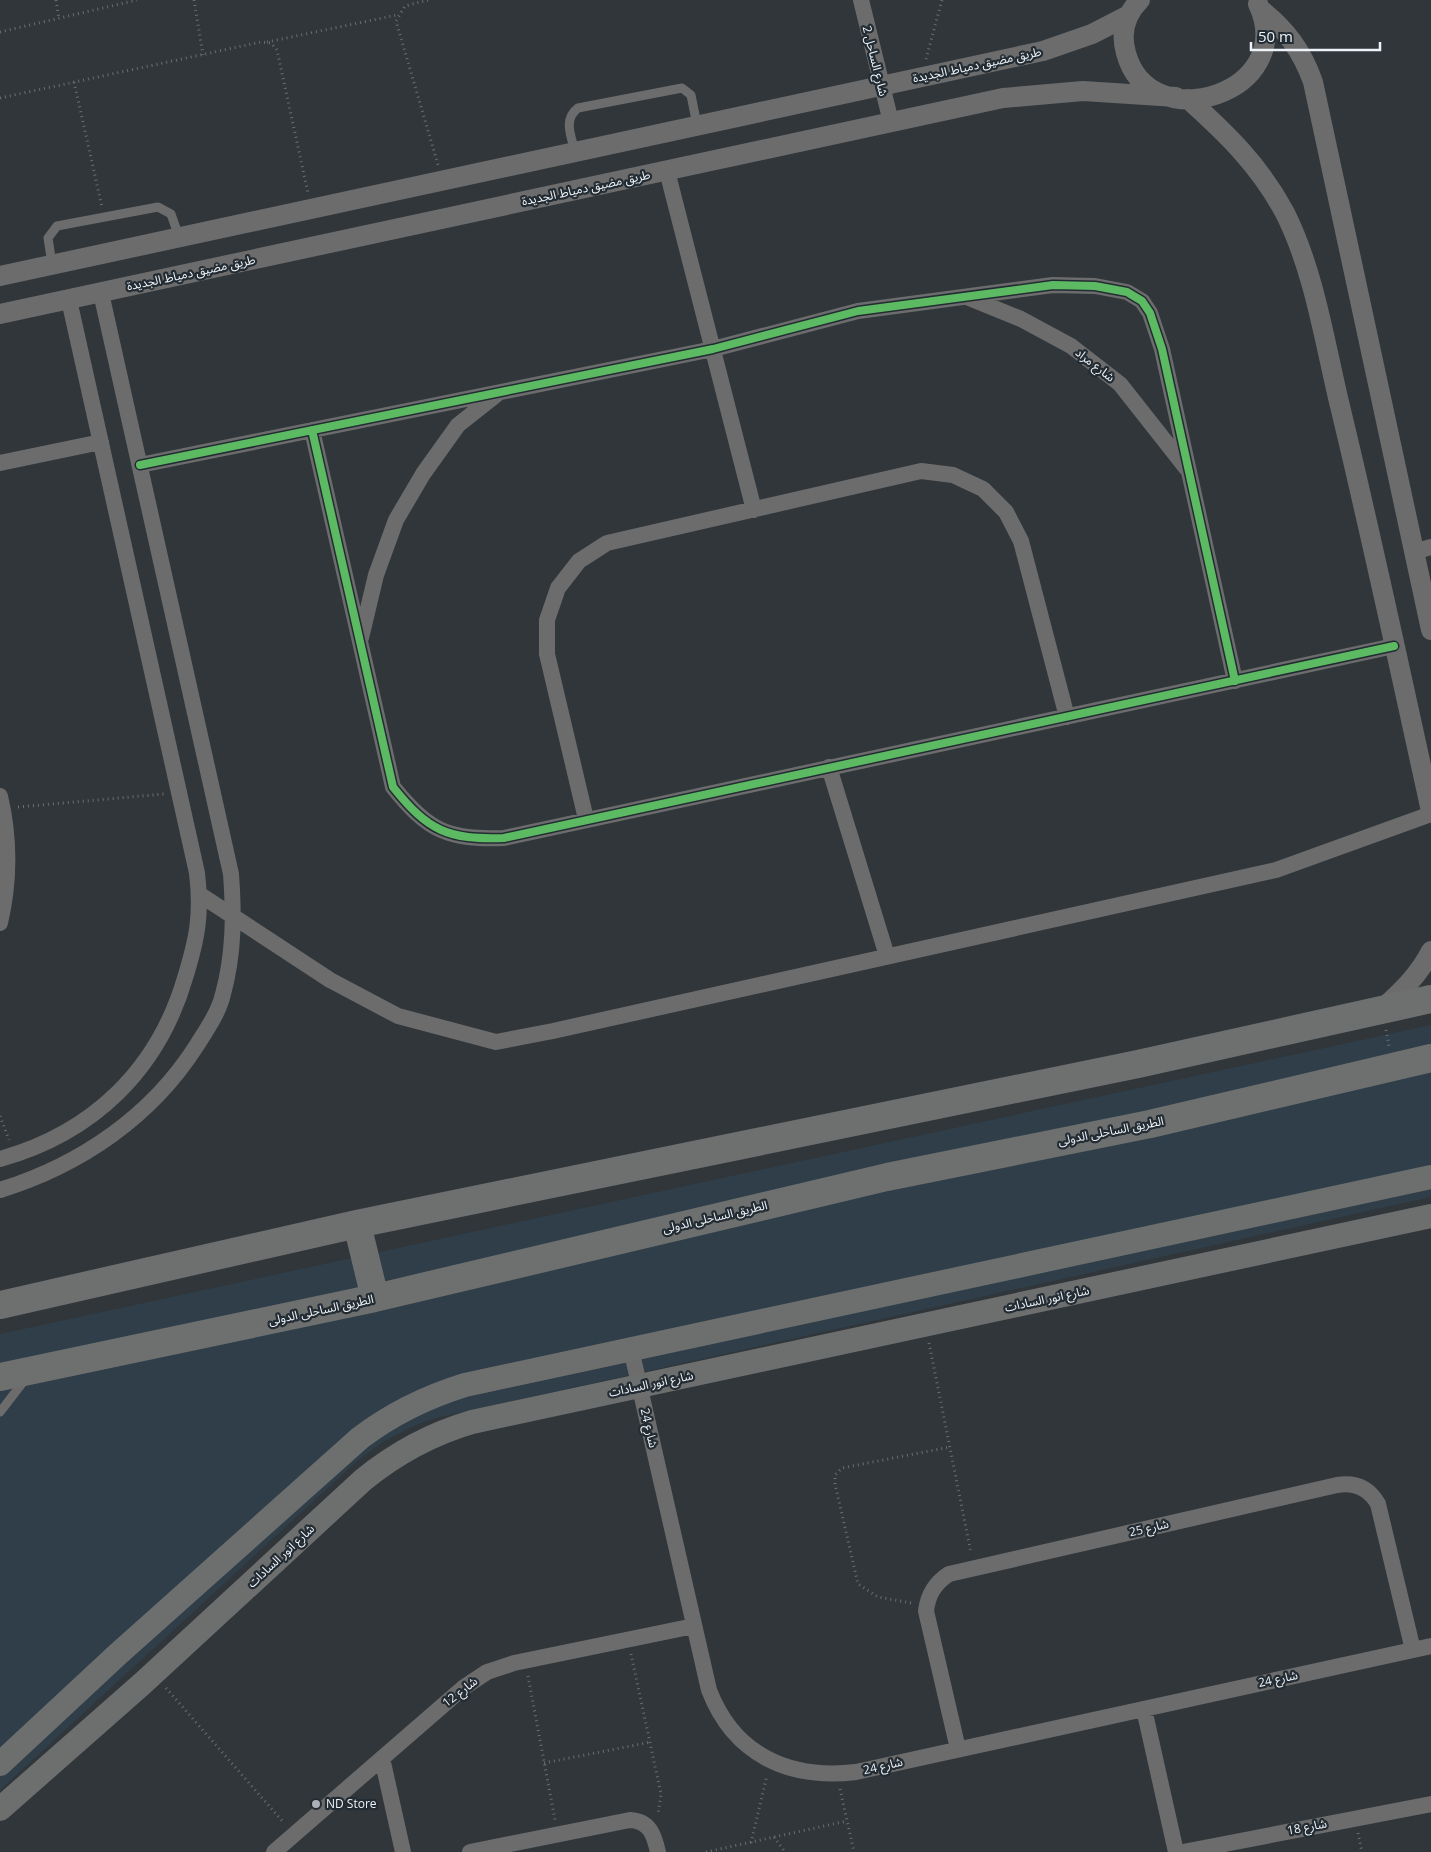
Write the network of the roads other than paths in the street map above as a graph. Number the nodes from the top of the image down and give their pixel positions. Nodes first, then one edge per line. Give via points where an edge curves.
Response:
1 (861, 0) edge
2 (1140, 0) edge
3 (1257, 2) edge
4 (1127, 16) junction
5 (881, 85) junction
6 (1182, 98) junction
7 (891, 122) junction
8 (697, 125) junction
9 (575, 151) junction
10 (667, 171) junction
11 (179, 237) junction
12 (52, 264) junction
13 (0, 276) edge
14 (101, 293) junction
15 (966, 297) junction
16 (69, 300) junction
17 (0, 314) edge
18 (713, 349) junction
19 (499, 393) junction
20 (312, 430) junction
21 (101, 442) junction
22 (0, 463) edge
23 (140, 465) junction
24 (1191, 475) junction
25 (754, 510) junction
26 (1423, 549) edge
27 (1431, 630) edge
28 (360, 643) junction
29 (1394, 646) junction
30 (1235, 681) junction
31 (1067, 717) junction
32 (829, 768) junction
33 (1, 804) edge
34 (1431, 813) edge
35 (586, 819) junction
36 (199, 894) junction
37 (234, 919) junction
38 (0, 923) edge
39 (1431, 951) edge
40 (887, 956) junction
41 (1431, 999) edge
42 (1382, 1009) junction
43 (1431, 1058) edge
44 (7, 1157) edge
45 (1431, 1177) edge
46 (0, 1190) edge
47 (1431, 1216) edge
48 (357, 1224) junction
49 (1076, 1253) junction
50 (1087, 1290) junction
51 (376, 1298) junction
52 (0, 1305) edge
53 (631, 1349) junction
54 (31, 1372) junction
55 (0, 1377) edge
56 (640, 1386) junction
57 (0, 1412) edge
58 (694, 1626) junction
59 (1431, 1646) edge
60 (1413, 1650) junction
61 (117, 1655) junction
62 (148, 1678) junction
63 (1144, 1708) junction
64 (958, 1749) junction
65 (382, 1758) junction
66 (0, 1764) edge
67 (1431, 1804) edge
68 (0, 1809) edge
69 (274, 1852) edge
70 (403, 1852) edge
71 (470, 1852) edge
72 (658, 1852) edge
73 (1176, 1852) edge
74 (1183, 1852) edge

1 - 5 street, شارع الساحل 2
2 - 4 street
3 - 6 street, طريق مضيق دمياط الجديدة via 1265,33 1261,57 1254,68 1225,92 1201,99
3 - 26 street via 1291,37 1313,82
4 - 5 street, طريق مضيق دمياط الجديدة via 1092,34 1043,51
4 - 6 street via 1123,37 1132,68 1151,88
5 - 7 street, شارع الساحل 2
5 - 8 street, طريق مضيق دمياط الجديدة
6 - 7 street, طريق مضيق دمياط الجديدة via 1114,92 1029,94
6 - 29 street via 1229,135 1259,171 1284,211 1303,254 1358,479
7 - 10 street, طريق مضيق دمياط الجديدة
8 - 9 street, طريق مضيق دمياط الجديدة
8 - 9 lane via 691,95 682,88 578,108 569,122
9 - 11 street, طريق مضيق دمياط الجديدة
10 - 14 street, طريق مضيق دمياط الجديدة
10 - 18 street
11 - 12 street, طريق مضيق دمياط الجديدة
11 - 12 lane via 171,214 163,208 154,207 57,226 48,243
12 - 13 street, طريق مضيق دمياط الجديدة
14 - 16 street, طريق مضيق دمياط الجديدة
14 - 23 street
15 - 18 street via 858,311
15 - 24 street, شارع مراد via 1021,319 1072,346 1120,384
15 - 24 street via 1052,285 1095,286 1127,292 1142,301 1162,349
16 - 17 street, طريق مضيق دمياط الجديدة
16 - 21 street
18 - 19 street
18 - 25 street
19 - 20 street
19 - 28 street via 458,425 423,474 396,520 376,575
20 - 23 street
20 - 28 street
21 - 22 street
21 - 36 street
23 - 37 street via 231,874
24 - 30 street
25 - 31 street via 921,471 953,475 983,489 1006,512 1021,541
25 - 35 street via 607,543 578,562 558,588 547,620 547,654
26 - 27 street
28 - 35 street via 393,787 413,813 440,830 472,839 504,838
29 - 30 street
29 - 34 street
30 - 31 street
31 - 32 street
32 - 35 street
32 - 40 street
33 - 38 street via 9,854 7,894
34 - 40 street via 1276,870
36 - 37 street
36 - 44 street via 197,939 183,987 168,1025 147,1061 120,1092 89,1119 53,1140
37 - 40 street via 330,980 398,1016 496,1042
37 - 46 street via 223,996 208,1028 181,1070 147,1108 108,1139 31,1179
39 - 42 street via 1421,970
41 - 42 highway
42 - 48 highway via 889,1116
43 - 51 highway, الطريق الساحلى الدولى via 1150,1124 878,1179
45 - 49 main road
47 - 50 main road, شارع انور السادات
48 - 51 highway
48 - 52 highway
49 - 50 main road
49 - 53 main road
50 - 56 main road, شارع انور السادات
51 - 54 highway, الطريق الساحلى الدولى
53 - 56 street, شارع 24
53 - 61 main road via 465,1386 399,1411 360,1438
54 - 55 highway, الطريق الساحلى الدولى
54 - 57 lane
56 - 58 street, شارع 24
56 - 62 main road, شارع انور السادات via 472,1422 414,1444 363,1480
58 - 64 street, شارع 24 via 709,1690 720,1715 737,1737 770,1760 796,1770 837,1774
58 - 65 street, شارع 12 via 500,1667 474,1679
59 - 60 street, شارع 24
60 - 63 street, شارع 24
60 - 64 street, شارع 25 via 1378,1504 1368,1491 1353,1484 1337,1485 941,1578 930,1593 927,1620
61 - 62 main road
61 - 66 main road
62 - 68 main road, شارع انور السادات
63 - 64 street, شارع 24
63 - 73 street
65 - 69 street, شارع 12
65 - 70 street
67 - 74 street, شارع 18
71 - 72 street via 630,1820 649,1827

